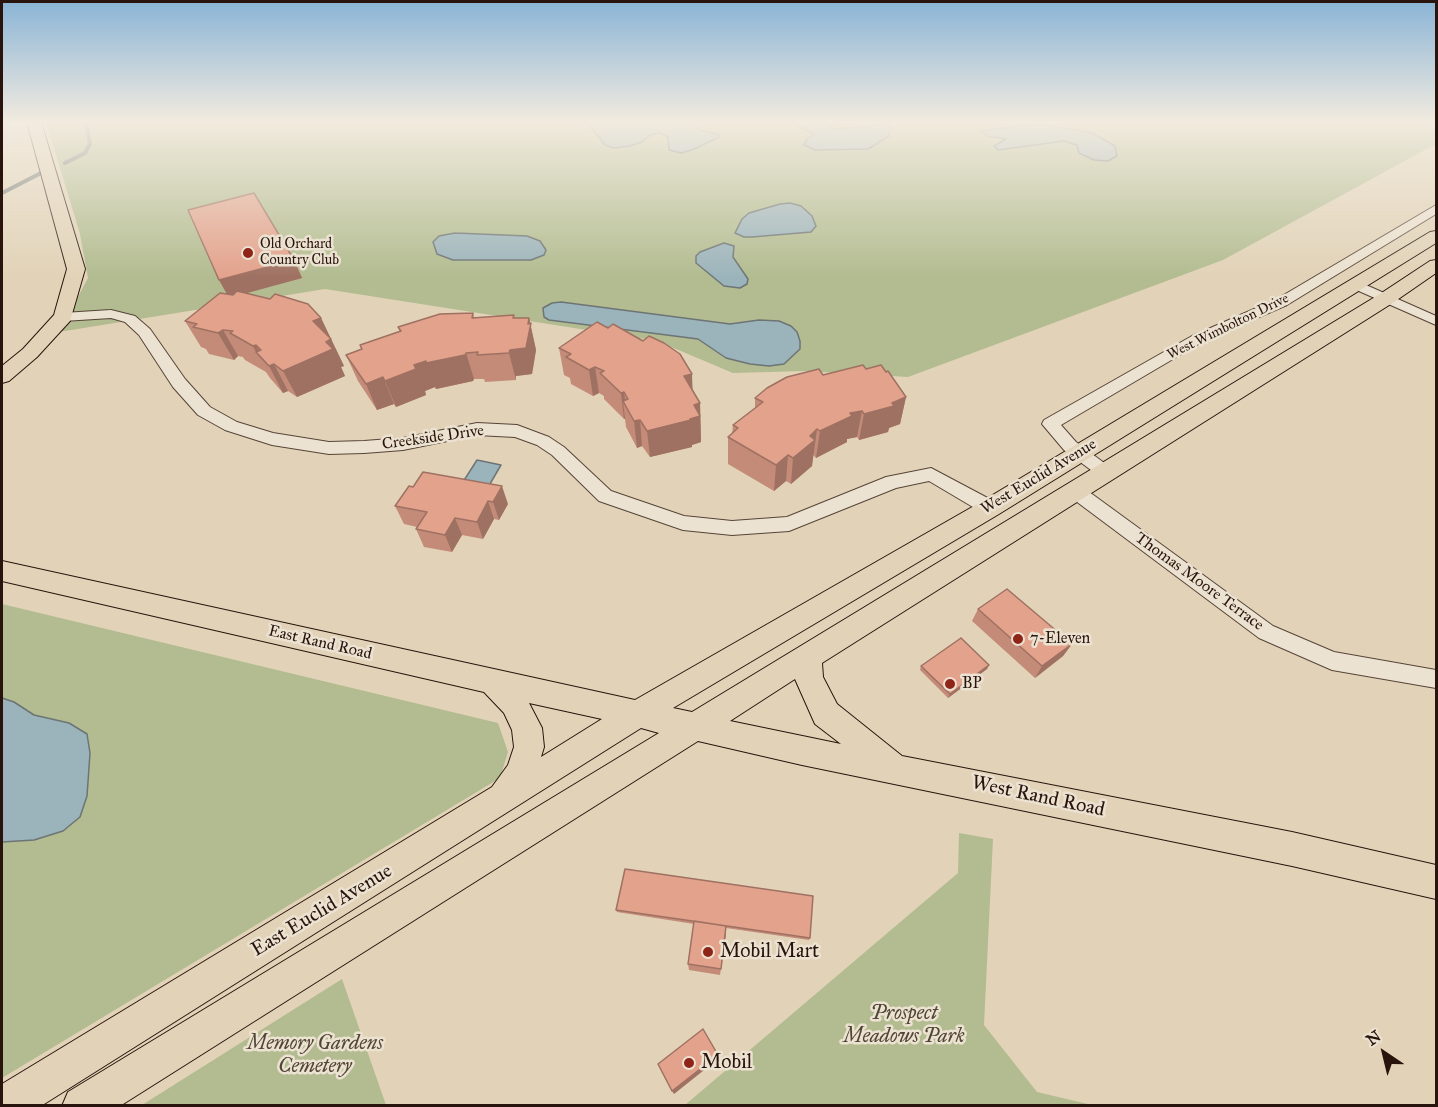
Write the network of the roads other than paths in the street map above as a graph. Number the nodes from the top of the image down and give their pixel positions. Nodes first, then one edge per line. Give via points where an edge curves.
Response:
1 (49, 174) edge
2 (1437, 209) edge
3 (1437, 236) edge
4 (1437, 265) edge
5 (1357, 285) junction
6 (1387, 298) junction
7 (63, 317) junction
8 (1437, 321) edge
9 (2, 376) edge
10 (1079, 453) junction
11 (1105, 472) junction
12 (1075, 491) junction
13 (990, 508) junction
14 (2, 571) edge
15 (807, 657) junction
16 (1437, 679) edge
17 (493, 682) junction
18 (639, 713) junction
19 (696, 726) junction
20 (893, 768) junction
21 (498, 801) junction
22 (1437, 882) edge
23 (3, 1106) edge
24 (82, 1106) edge

1 - 7 main road via 76,269
2 - 10 street, West Wimbolton Drive via 1282,302 1197,339 1050,424
3 - 5 main road, West Euclid Avenue
4 - 6 main road, West Euclid Avenue
5 - 6 street
5 - 10 main road, West Euclid Avenue
6 - 8 street
6 - 11 main road, West Euclid Avenue
7 - 9 main road
7 - 13 street, Creekside Drive via 111,314 130,319 143,329 179,383 204,411 231,426 272,439 329,448 364,447 403,444 477,429 518,431 558,452 605,496 683,523 732,528 789,524 892,482 932,474
10 - 11 street, West Wimbolton Drive
10 - 13 main road, West Euclid Avenue
11 - 12 main road, West Euclid Avenue
12 - 15 main road, West Euclid Avenue
12 - 16 street, Thomas Moore Terrace via 1266,632 1332,661
13 - 18 main road, West Euclid Avenue
14 - 17 main road, East Rand Road
15 - 19 main road, West Euclid Avenue
15 - 20 main road via 809,677 826,714
17 - 18 main road, East Rand Road
17 - 21 main road via 514,704 527,728 529,747 521,773
18 - 19 main road, West Rand Road
18 - 21 main road, East Euclid Avenue
19 - 20 main road, West Rand Road
19 - 24 main road
20 - 22 main road, West Rand Road
21 - 23 main road, East Euclid Avenue

